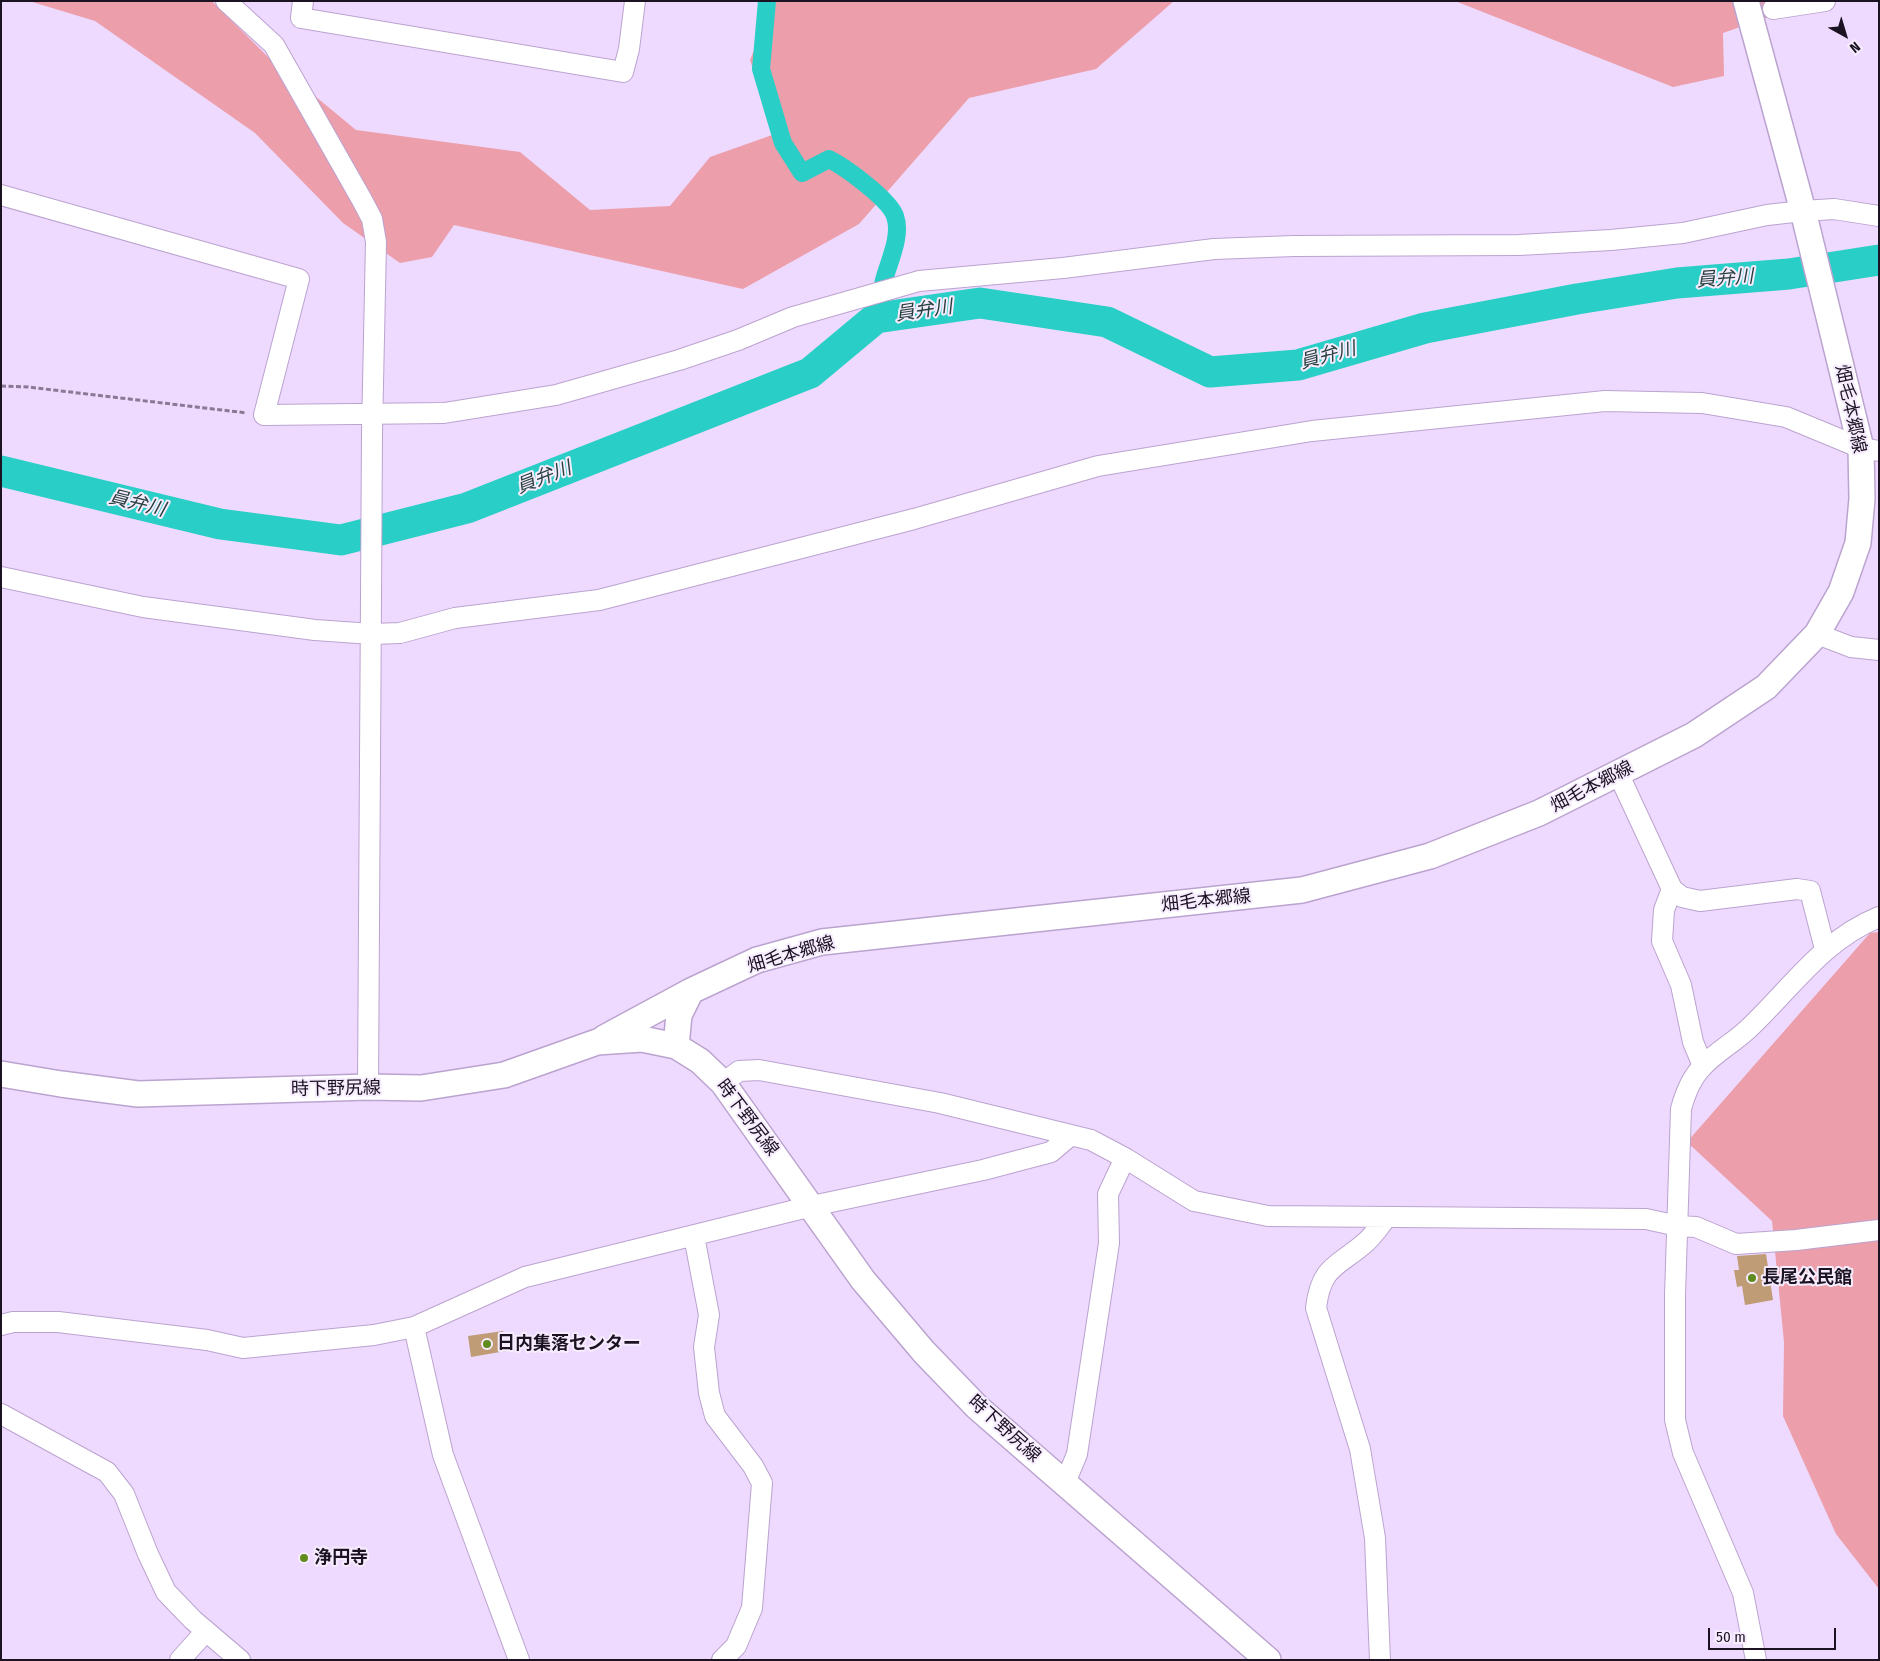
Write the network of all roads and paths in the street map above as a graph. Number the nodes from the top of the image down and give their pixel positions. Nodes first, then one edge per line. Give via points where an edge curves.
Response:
1 (226, 1) edge
2 (304, 1) edge
3 (635, 1) edge
4 (1746, 1) edge
5 (1825, 1) edge
6 (1773, 9) dead end
7 (1, 196) edge
8 (1879, 216) edge
9 (1805, 222) junction
10 (1, 386) edge
11 (264, 415) junction
12 (372, 423) junction
13 (1866, 442) edge
14 (1, 577) edge
15 (372, 625) junction
16 (1817, 634) junction
17 (1879, 650) edge
18 (1618, 773) junction
19 (1672, 889) junction
20 (1879, 917) edge
21 (1825, 949) junction
22 (691, 991) junction
23 (597, 1042) junction
24 (676, 1046) junction
25 (1702, 1066) junction
26 (1, 1074) edge
27 (723, 1083) junction
28 (368, 1087) junction
29 (1071, 1135) junction
30 (1125, 1158) junction
31 (812, 1206) junction
32 (1387, 1217) junction
33 (1678, 1226) junction
34 (1879, 1230) edge
35 (694, 1236) junction
36 (1, 1325) edge
37 (414, 1327) junction
38 (1, 1414) edge
39 (1065, 1483) junction
40 (206, 1631) junction
41 (180, 1660) edge
42 (240, 1660) edge
43 (519, 1660) edge
44 (722, 1660) edge
45 (1268, 1660) edge
46 (1380, 1660) edge
47 (1756, 1660) edge

1 - 12 street via 274,45 372,219 376,242
2 - 3 street via 301,18 624,72
4 - 9 main road, 畑毛本郷線
5 - 6 street
7 - 11 street via 299,279
8 - 9 street via 1834,209
9 - 12 street via 1767,215 1683,233 1519,245 1214,249 919,281 793,317 699,354 556,395
9 - 13 main road, 畑毛本郷線
10 - 11 path
11 - 12 street
12 - 15 street
13 - 15 street via 1786,417 1702,403 1605,401 1312,431 1098,466 914,520 599,600 454,618 400,633
13 - 16 main road, 畑毛本郷線 via 1858,543 1841,592
14 - 15 street via 143,607 315,630
15 - 28 street
16 - 17 street via 1851,647
16 - 18 main road, 畑毛本郷線 via 1766,687 1694,735
18 - 19 street
18 - 22 main road, 畑毛本郷線 via 1539,813 1430,856 1302,890 822,942 757,960
19 - 21 street via 1682,898 1700,901 1796,889 1810,891
19 - 25 street via 1664,910 1662,941 1681,985
20 - 21 street via 1862,924
21 - 25 street via 1746,1032
22 - 23 main road, 畑毛本郷線
22 - 24 main road via 678,1015
23 - 24 main road, 時下野尻線 via 642,1039
23 - 28 main road, 時下野尻線 via 504,1075 420,1088
24 - 27 main road, 時下野尻線 via 700,1061
25 - 33 street via 1686,1090 1681,1110
26 - 28 main road, 時下野尻線 via 138,1094
27 - 29 street via 739,1070 759,1070 940,1103
27 - 31 main road, 時下野尻線
29 - 30 street via 1092,1140
29 - 31 street via 1051,1152 983,1170
30 - 32 street via 1194,1202 1268,1216
30 - 39 street via 1108,1194 1109,1243 1077,1454
31 - 35 street
31 - 39 main road, 時下野尻線 via 864,1280 924,1352 977,1407
32 - 33 street via 1646,1219
32 - 46 street via 1367,1241 1329,1271 1318,1288 1316,1308 1360,1448 1375,1538
33 - 34 street via 1696,1227 1736,1244
33 - 47 street via 1675,1420 1683,1453 1743,1593
35 - 37 street via 525,1277
35 - 44 street via 709,1315 704,1347 715,1416 762,1483 752,1608 736,1646
36 - 37 street via 58,1322 207,1340 242,1348 374,1335
37 - 43 street via 443,1455
38 - 40 street via 107,1472 124,1494 166,1592
39 - 45 main road, 時下野尻線
40 - 41 street
40 - 42 street

